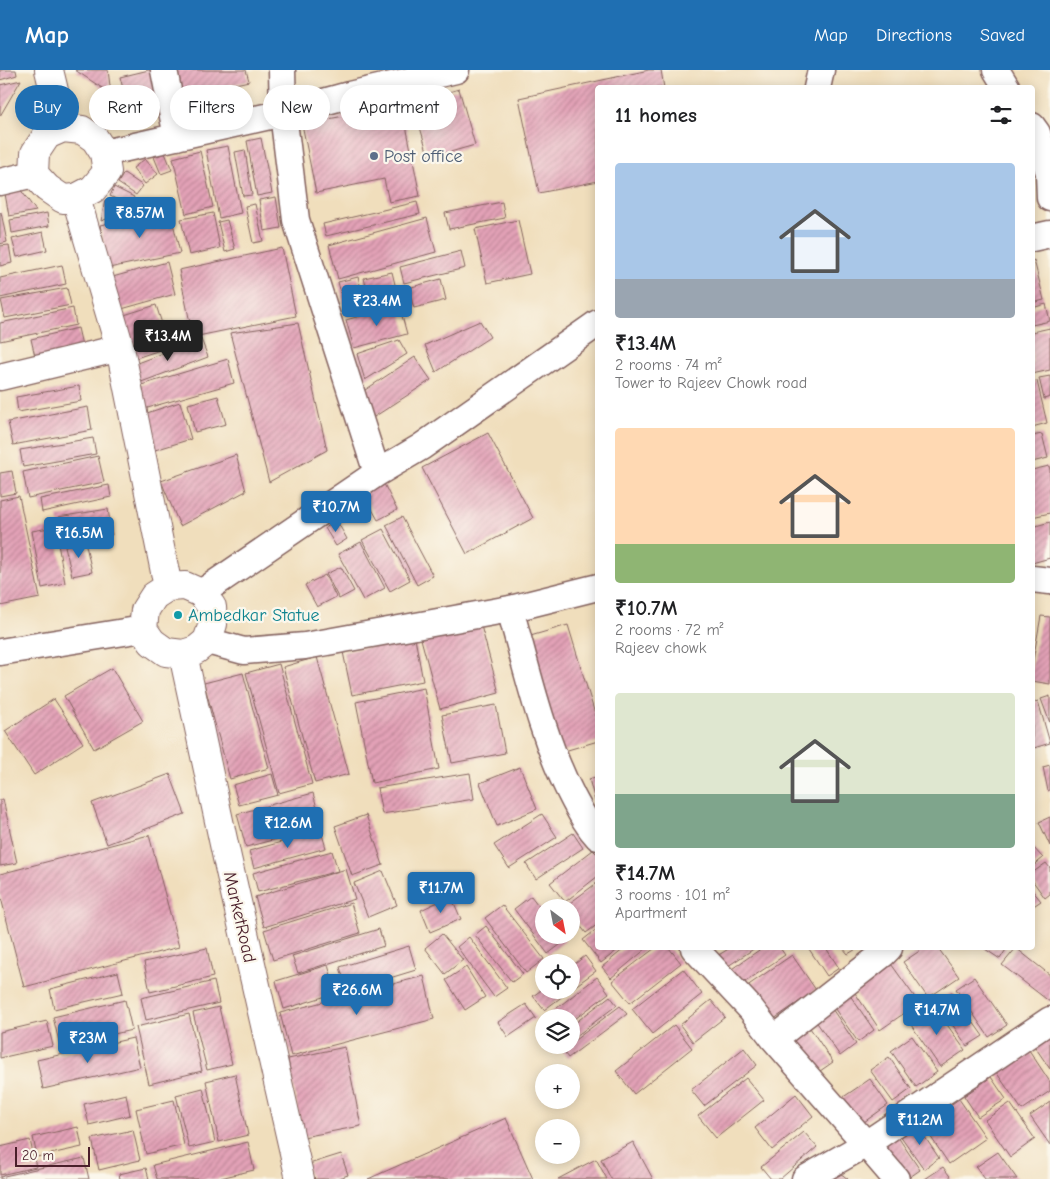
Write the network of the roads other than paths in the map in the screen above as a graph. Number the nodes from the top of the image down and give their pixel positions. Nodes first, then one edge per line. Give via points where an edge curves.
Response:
1 (49, 70) edge
2 (164, 70) edge
3 (282, 70) edge
4 (453, 70) edge
5 (820, 70) edge
6 (996, 70) edge
7 (53, 85) edge
8 (282, 85) edge
9 (818, 85) edge
10 (1005, 85) edge
11 (330, 100) edge
12 (263, 118) edge
13 (58, 130) edge
14 (79, 130) edge
15 (285, 130) edge
16 (1035, 130) edge
17 (177, 137) junction
18 (104, 153) junction
19 (34, 174) junction
20 (0, 182) edge
21 (76, 198) junction
22 (1050, 198) edge
23 (1050, 234) edge
24 (1035, 237) edge
25 (595, 326) edge
26 (120, 348) junction
27 (0, 377) edge
28 (377, 473) junction
29 (1035, 579) edge
30 (1050, 581) edge
31 (168, 587) junction
32 (595, 588) edge
33 (201, 593) junction
34 (510, 609) junction
35 (143, 629) junction
36 (207, 640) junction
37 (0, 652) edge
38 (182, 654) junction
39 (595, 834) edge
40 (696, 950) edge
41 (887, 950) edge
42 (1050, 1020) edge
43 (774, 1039) junction
44 (866, 1144) junction
45 (300, 1179) edge
46 (805, 1179) edge
47 (896, 1179) edge

1 - 7 street
2 - 17 street
3 - 8 street
4 - 11 street
5 - 9 street
6 - 10 street
12 - 17 street
13 - 19 street via 47,135 35,153
14 - 18 street via 95,139
15 - 28 street via 296,220
16 - 22 street via 1049,173
17 - 18 street
18 - 21 street via 108,172 93,189
19 - 20 street
19 - 21 street via 63,199
21 - 26 street
23 - 24 street
25 - 28 street
26 - 27 street
26 - 31 street
28 - 33 street
29 - 30 street
31 - 33 street via 186,586
31 - 35 street via 154,596 145,610
32 - 34 street
33 - 36 street via 212,607 213,624
34 - 36 street via 305,646 244,651
34 - 39 street via 551,751 588,826
35 - 37 street
35 - 38 street via 152,642 166,652
36 - 38 street via 196,650
38 - 45 street, MarketRoad
40 - 43 street via 751,1009
41 - 43 street
42 - 44 street
43 - 44 street
44 - 46 street
44 - 47 street

